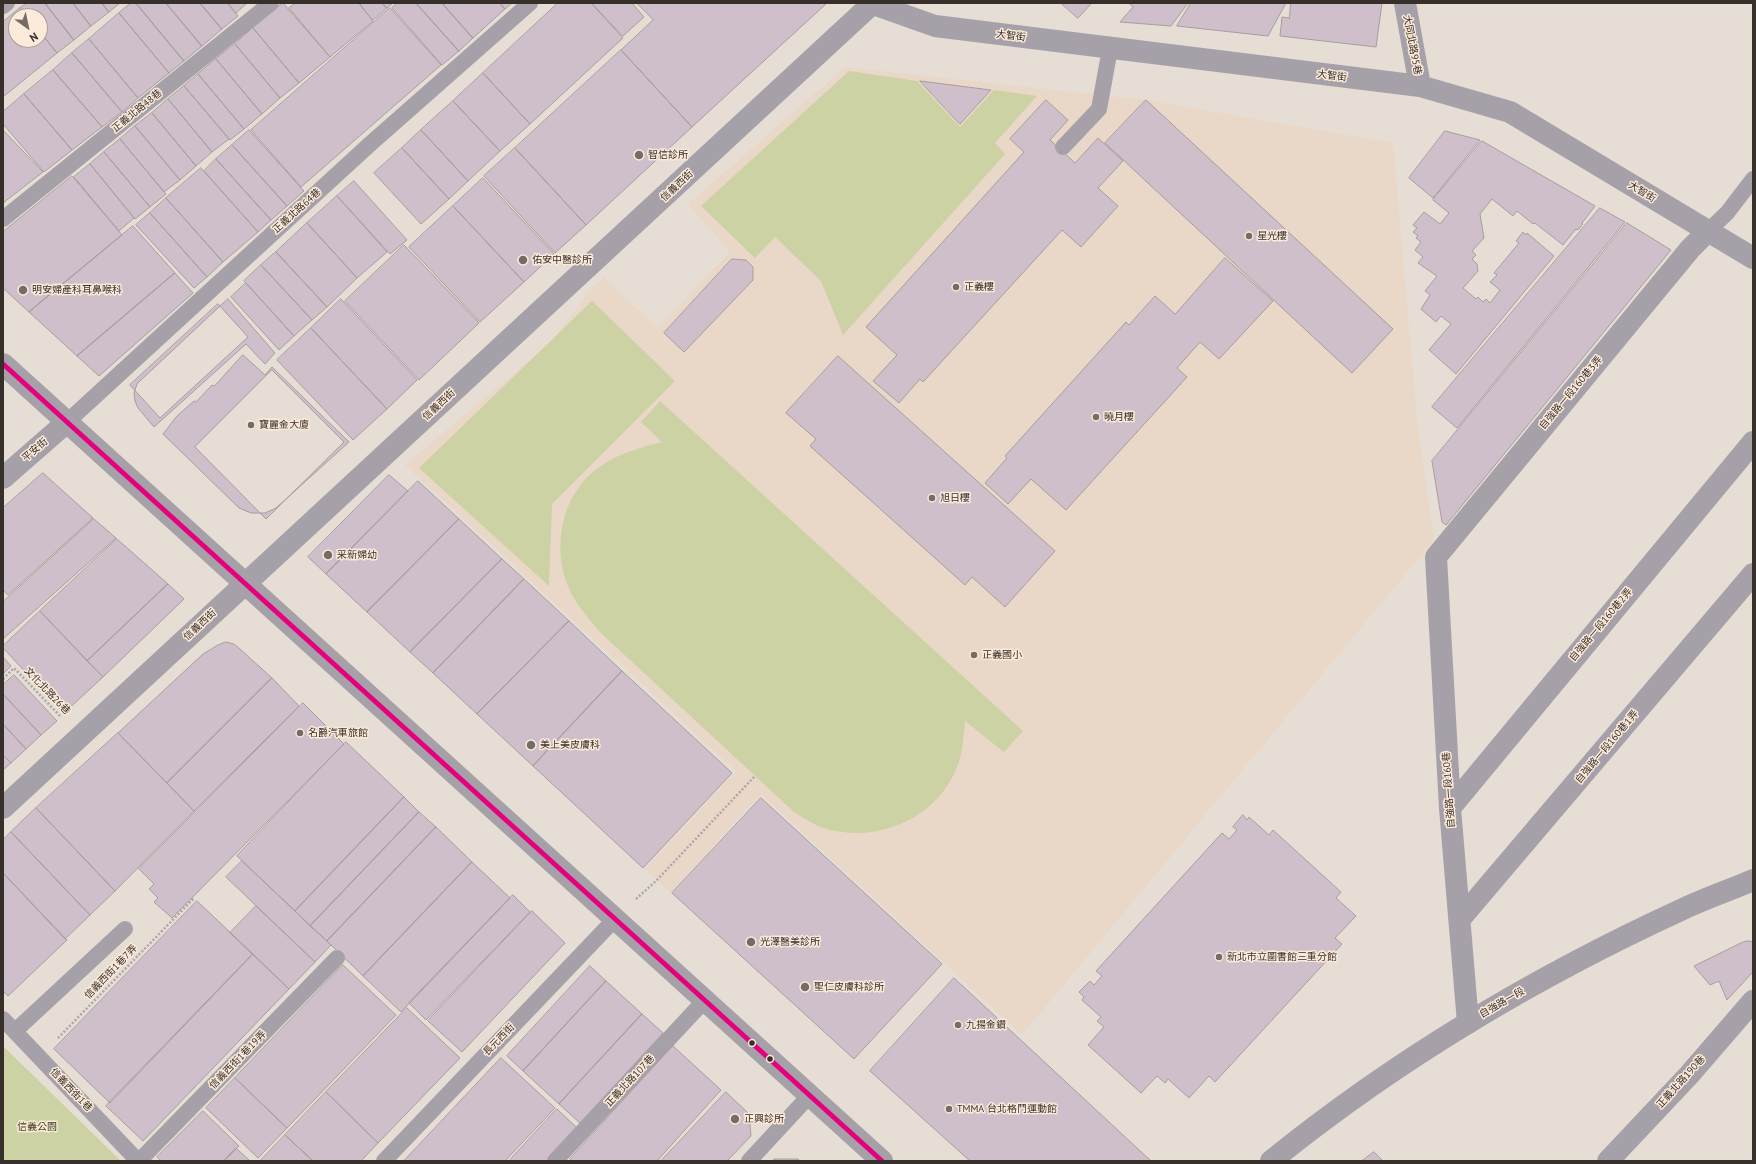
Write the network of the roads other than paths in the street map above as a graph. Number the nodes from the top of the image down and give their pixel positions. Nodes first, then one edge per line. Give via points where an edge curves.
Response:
1 (7, 3) edge
2 (271, 3) edge
3 (530, 3) edge
4 (1405, 3) edge
5 (873, 4) edge
6 (3, 6) edge
7 (1110, 49) junction
8 (1420, 86) junction
9 (1063, 147) dead end
10 (1753, 179) edge
11 (3, 219) edge
12 (1707, 232) junction
13 (1753, 258) edge
14 (3, 364) edge
15 (67, 422) junction
16 (1753, 442) edge
17 (3, 478) edge
18 (1436, 556) joint
19 (1753, 574) edge
20 (245, 584) junction
21 (3, 808) edge
22 (1450, 808) junction
23 (1753, 880) edge
24 (614, 919) junction
25 (1460, 919) junction
26 (125, 929) dead end
27 (337, 958) dead end
28 (705, 1000) junction
29 (1753, 1001) edge
30 (3, 1019) edge
31 (1468, 1023) junction
32 (15, 1031) junction
33 (810, 1096) junction
34 (138, 1161) edge
35 (384, 1161) edge
36 (555, 1161) edge
37 (749, 1161) edge
38 (882, 1161) edge
39 (1271, 1161) edge
40 (1608, 1161) edge

1 - 6 lane
2 - 11 lane, 正義北路48巷
3 - 15 lane, 正義北路64巷 via 363,151
4 - 8 street, 大同北路95巷
5 - 7 street, 大智街 via 935,26
5 - 20 street, 信義西街
7 - 8 street, 大智街
7 - 9 lane via 1099,109
8 - 12 street, 大智街 via 1510,112
10 - 12 lane
12 - 13 street, 大智街
12 - 18 street, 自強路一段160巷3弄 via 1685,255
14 - 15 street
15 - 17 street, 平安街
15 - 20 street
16 - 22 street, 自強路一段160巷2弄
18 - 22 street, 自強路一段160巷
19 - 25 street, 自強路一段160巷1弄
20 - 21 street, 信義西街
20 - 24 street
22 - 25 street, 自強路一段160巷
23 - 31 street, 自強路一段 via 1684,908 1602,948
24 - 28 street
24 - 35 lane, 長元西街
25 - 31 street, 自強路一段160巷
26 - 32 lane
27 - 34 lane, 信義西街1巷19弄
28 - 33 street
28 - 36 lane, 正義北路107巷
29 - 40 street, 正義北路190巷 via 1689,1075
30 - 32 lane, 信義西街1巷
31 - 39 street, 自強路一段 via 1387,1075
32 - 34 lane, 信義西街1巷
33 - 37 lane
33 - 38 street

